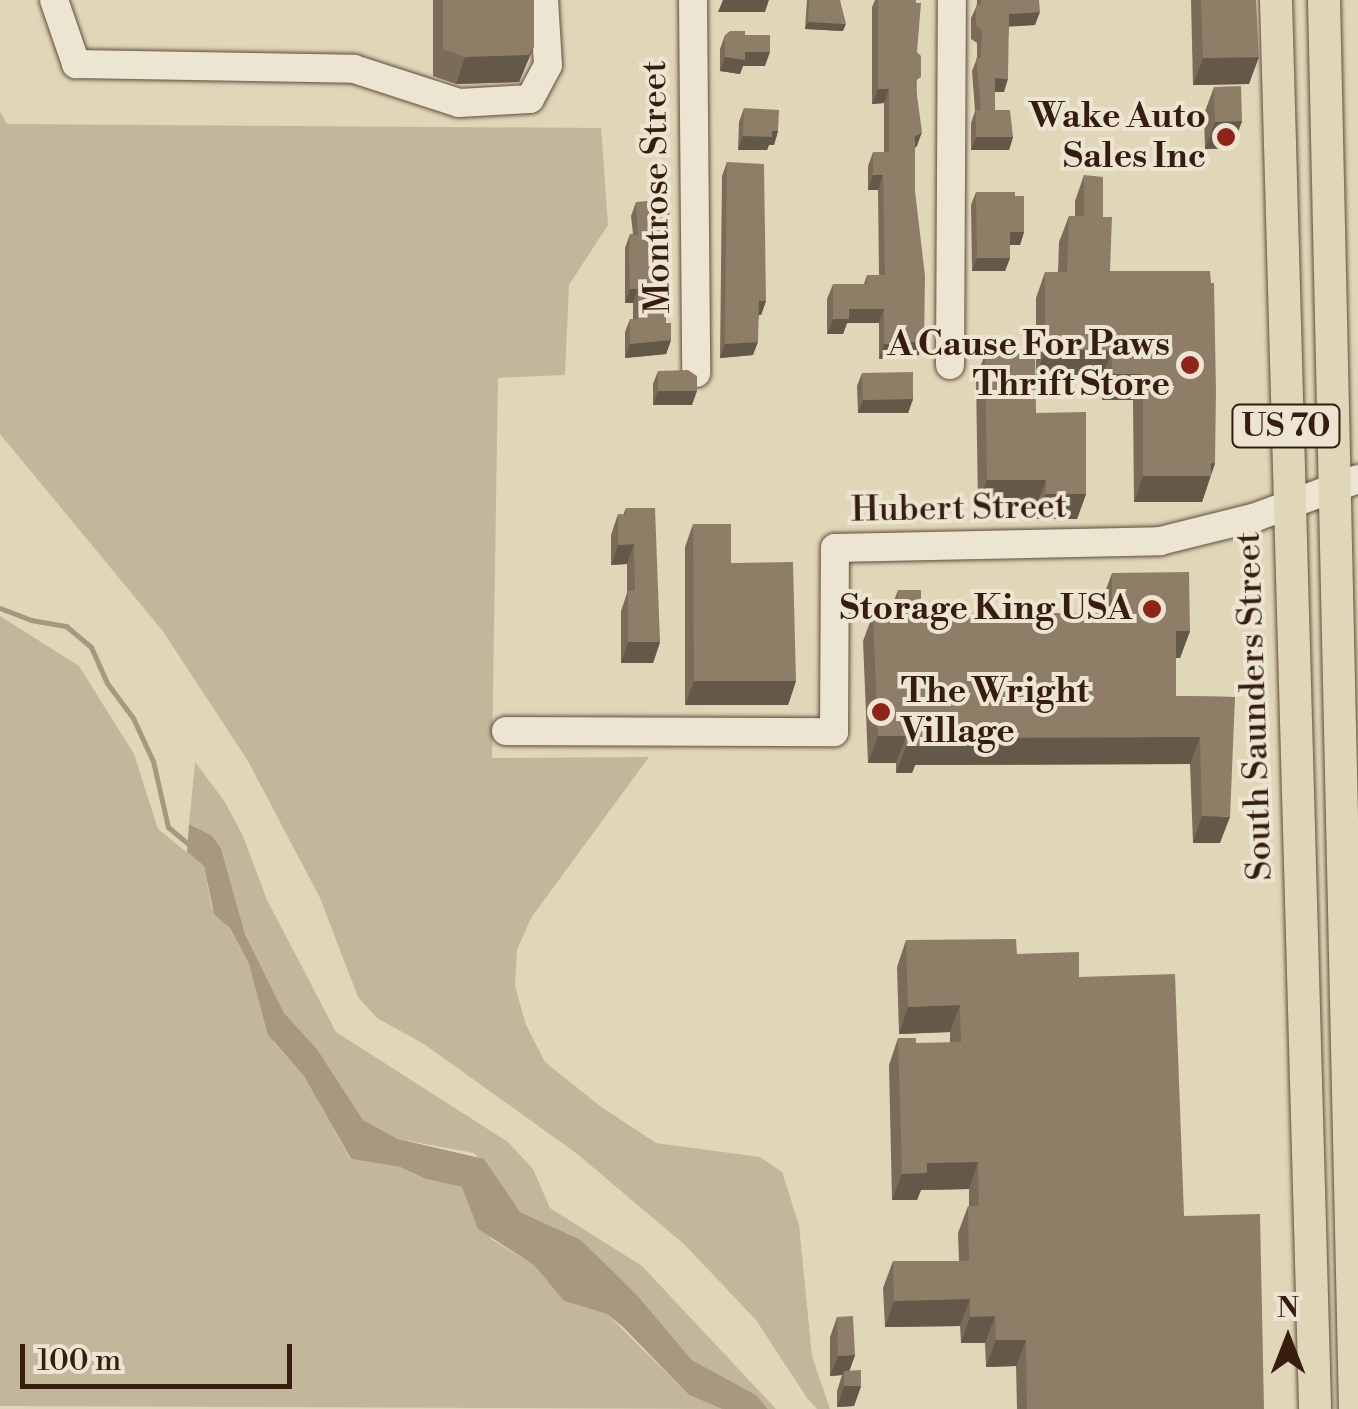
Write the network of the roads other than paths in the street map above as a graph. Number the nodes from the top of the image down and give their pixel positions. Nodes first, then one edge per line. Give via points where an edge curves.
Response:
1 (54, 0) edge
2 (544, 0) edge
3 (693, 0) edge
4 (952, 0) edge
5 (1276, 0) edge
6 (1324, 0) edge
7 (950, 365) dead end
8 (696, 372) edge
9 (1346, 483) edge
10 (1290, 504) junction
11 (506, 731) dead end
12 (1355, 1196) edge
13 (1315, 1409) edge
14 (1355, 1409) edge

1 - 2 street via 76,64 354,69 460,103 530,99 548,65
3 - 8 street, Montrose Street
4 - 7 street
5 - 10 main road, South Saunders Street / US 70
6 - 9 main road, US 70
9 - 10 street
9 - 12 main road, US 70
10 - 11 street, Hubert Street via 1134,544 835,548 834,732
10 - 13 main road, South Saunders Street / US 70
12 - 14 main road, US 70

